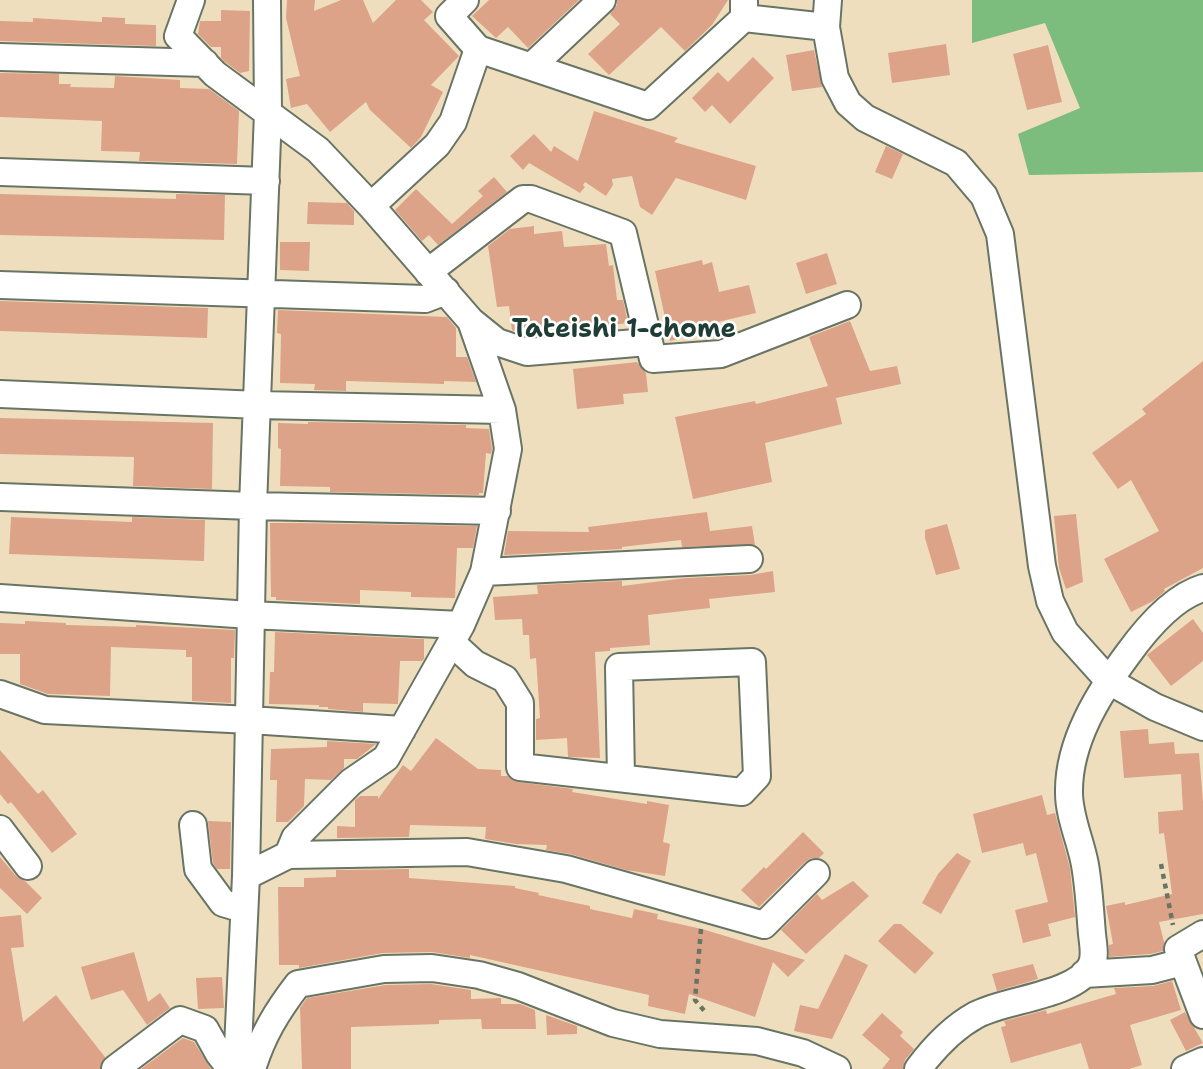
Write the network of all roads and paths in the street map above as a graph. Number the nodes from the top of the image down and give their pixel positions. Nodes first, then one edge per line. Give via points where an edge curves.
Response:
1 (191, 0) edge
2 (267, 0) edge
3 (465, 0) edge
4 (603, 0) edge
5 (828, 0) edge
6 (744, 9) edge
7 (826, 27) junction
8 (478, 49) junction
9 (0, 57) edge
10 (205, 63) junction
11 (532, 66) junction
12 (268, 112) junction
13 (0, 172) edge
14 (266, 181) junction
15 (371, 206) junction
16 (428, 272) junction
17 (0, 285) edge
18 (446, 291) junction
19 (260, 294) junction
20 (847, 305) dead end
21 (471, 321) junction
22 (648, 342) junction
23 (0, 394) edge
24 (259, 405) junction
25 (502, 410) junction
26 (0, 497) edge
27 (253, 506) junction
28 (497, 511) junction
29 (749, 559) dead end
30 (484, 572) junction
31 (1203, 589) edge
32 (0, 598) edge
33 (250, 615) junction
34 (456, 634) junction
35 (1109, 681) junction
36 (0, 694) edge
37 (250, 720) junction
38 (1203, 727) edge
39 (402, 730) junction
40 (621, 778) junction
41 (193, 825) dead end
42 (3, 838) edge
43 (288, 855) junction
44 (1161, 864) dead end
45 (28, 866) dead end
46 (816, 873) dead end
47 (246, 876) junction
48 (703, 907) junction
49 (243, 909) junction
50 (1203, 934) edge
51 (1180, 956) junction
52 (1084, 974) junction
53 (1203, 1015) edge
54 (726, 1038) junction
55 (1203, 1061) edge
56 (115, 1069) edge
57 (231, 1069) edge
58 (237, 1069) edge
59 (252, 1069) edge
60 (837, 1069) edge
61 (918, 1069) edge
62 (1185, 1069) edge

1 - 10 street via 178,36
2 - 12 street
3 - 8 street via 449,16
4 - 11 street
5 - 7 street
6 - 7 street
6 - 11 street via 648,106
7 - 35 street via 835,78 848,103 865,118 956,163 984,195 1000,234 1050,601 1065,632
8 - 11 street
8 - 15 street via 453,122 437,145
9 - 10 street
10 - 12 street
12 - 14 street
12 - 15 street via 318,150
13 - 14 street
14 - 19 street
15 - 16 street
16 - 18 street
16 - 22 street via 523,199 531,199 623,233
17 - 19 street
18 - 19 street via 425,299
18 - 21 street
19 - 24 street
20 - 22 street via 721,354 653,359
21 - 22 street via 497,342 527,352
21 - 25 street
23 - 24 street
24 - 25 street
24 - 27 street
25 - 28 street via 508,449
26 - 27 street
27 - 28 street
27 - 33 street
28 - 30 street
29 - 30 street
30 - 34 street
31 - 35 street via 1178,601 1158,619
32 - 33 street
33 - 34 street
33 - 37 street
34 - 39 street
34 - 40 street via 475,664 505,679 520,703 520,767
35 - 38 street
35 - 52 street via 1079,738 1070,771 1069,794 1085,864 1094,953
36 - 37 street via 45,710
37 - 39 street
37 - 47 street
39 - 43 street via 386,758 351,782 295,838
40 - 40 street via 743,792 757,776 752,662 619,667
41 - 49 street via 198,869 223,903
42 - 45 street
43 - 47 street
43 - 48 street via 467,852 566,869
44 - 51 path
46 - 48 street via 764,925
47 - 49 street
48 - 54 path via 695,1000
49 - 58 street
50 - 51 street
51 - 52 street via 1152,970
51 - 53 street
52 - 61 street via 1070,984 974,1016
54 - 59 street via 660,1034 613,1023 479,975 432,968 384,969 298,984 275,1013
54 - 60 street via 803,1053
55 - 62 street
56 - 57 street via 180,1020 205,1029

